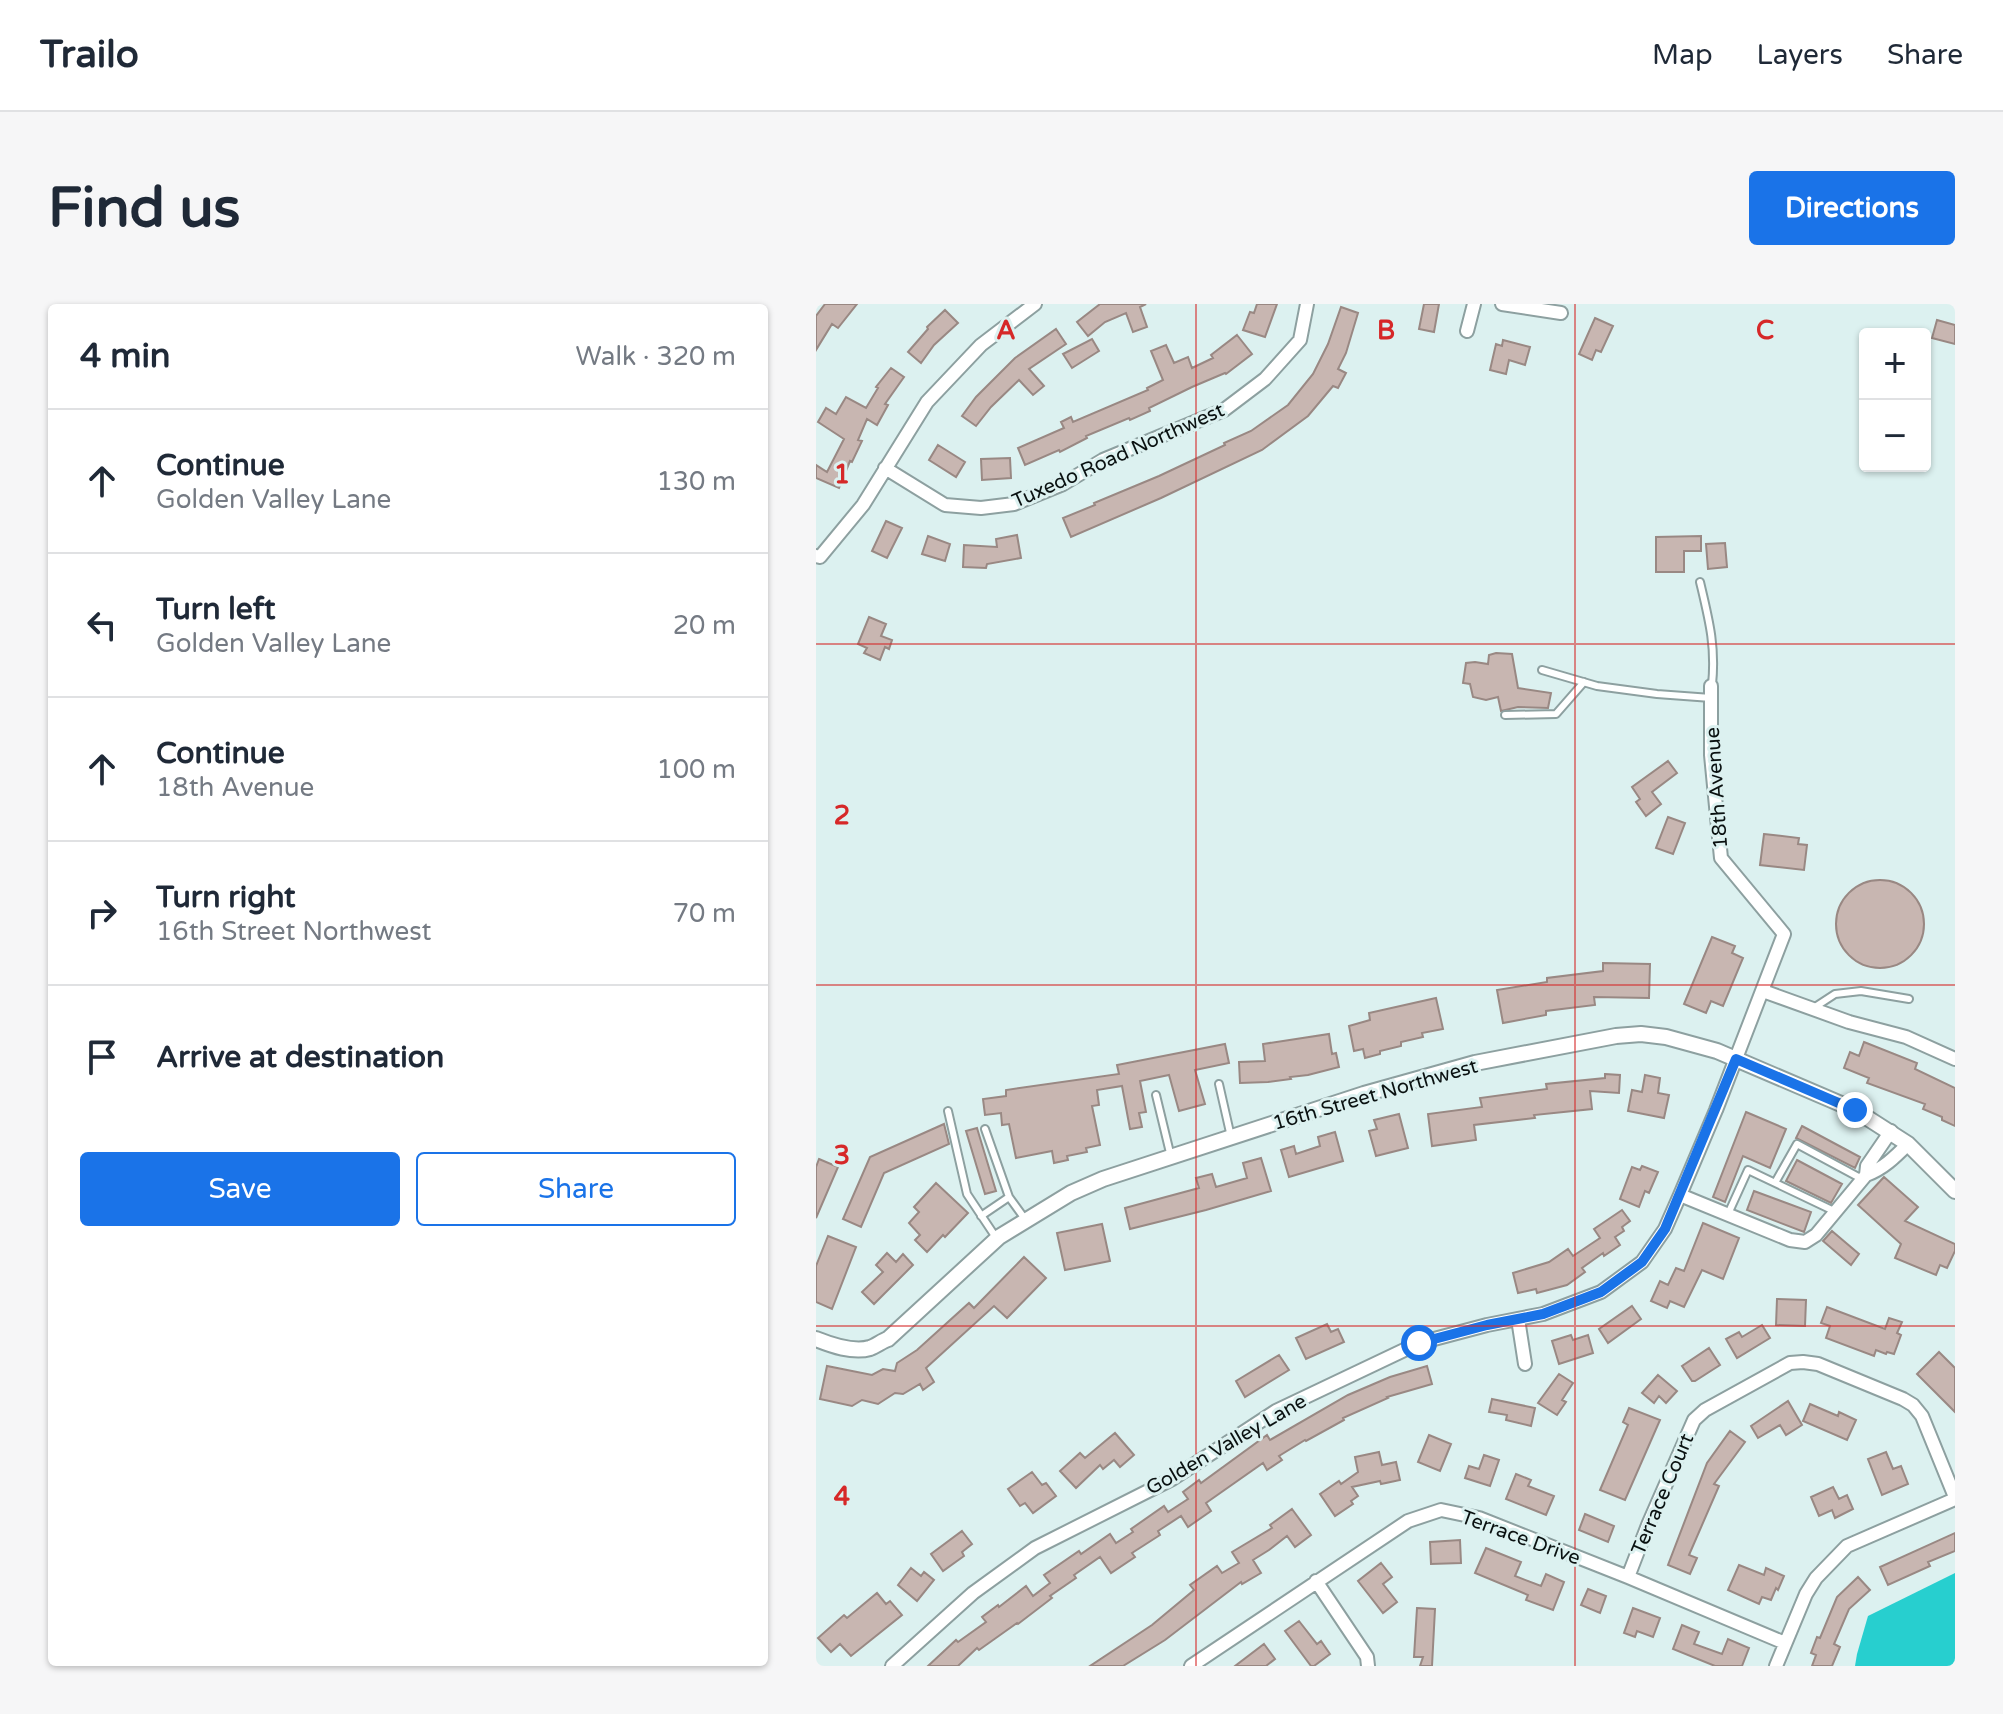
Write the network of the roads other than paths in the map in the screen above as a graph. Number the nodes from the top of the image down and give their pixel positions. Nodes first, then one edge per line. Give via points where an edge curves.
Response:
1 (1035, 304) edge
2 (1307, 304) edge
3 (1474, 304) edge
4 (1502, 304) edge
5 (1561, 313) dead end
6 (1467, 331) dead end
7 (885, 468) junction
8 (816, 556) edge
9 (1700, 582) dead end
10 (1542, 670) dead end
11 (1584, 682) junction
12 (1711, 692) junction
13 (1505, 715) dead end
14 (1763, 991) junction
15 (1909, 999) dead end
16 (1812, 1009) junction
17 (1736, 1059) junction
18 (1955, 1059) edge
19 (1219, 1084) dead end
20 (1156, 1095) dead end
21 (948, 1111) dead end
22 (985, 1129) dead end
23 (1891, 1131) junction
24 (1231, 1137) junction
25 (1908, 1144) junction
26 (1171, 1157) junction
27 (1864, 1177) junction
28 (1776, 1181) junction
29 (1955, 1191) edge
30 (1680, 1195) junction
31 (1009, 1197) junction
32 (1836, 1212) junction
33 (1728, 1214) junction
34 (981, 1216) junction
35 (1025, 1220) junction
36 (1665, 1229) joint
37 (997, 1239) junction
38 (1518, 1319) junction
39 (816, 1339) edge
40 (1525, 1364) dead end
41 (1955, 1498) edge
42 (1628, 1577) junction
43 (1316, 1581) junction
44 (1785, 1643) junction
45 (892, 1666) edge
46 (1191, 1666) edge
47 (1368, 1666) edge
48 (1776, 1666) edge

1 - 7 street via 981,345 927,402
2 - 7 street, Tuxedo Road Northwest via 1300,340 1265,379 1224,410 1014,504 945,505
3 - 6 street
4 - 5 street
7 - 8 street via 863,505
9 - 12 lane via 1711,628
10 - 11 lane
11 - 12 lane via 1657,694
11 - 13 lane via 1556,714
12 - 14 street, 18th Avenue via 1721,858 1784,934
14 - 16 street
14 - 17 street, 18th Avenue
15 - 16 lane via 1861,991 1835,994
16 - 18 street via 1906,1037
17 - 23 street, 16th Street Northwest
17 - 24 street, 16th Street Northwest via 1666,1037 1616,1036 1475,1063
17 - 30 street, 18th Avenue
19 - 24 lane
20 - 26 lane
21 - 34 lane via 967,1194
22 - 31 lane
23 - 25 street, 16th Street Northwest
23 - 27 street
24 - 26 street, 16th Street Northwest
25 - 27 street
25 - 29 street, 16th Street Northwest
26 - 35 street, 16th Street Northwest via 1103,1179
27 - 28 lane via 1797,1144
27 - 32 street
28 - 32 lane
28 - 33 lane via 1748,1170
30 - 33 street
30 - 36 street, 18th Avenue
31 - 34 lane
31 - 35 lane
32 - 33 street via 1805,1242
34 - 37 lane
35 - 37 street, 16th Street Northwest
36 - 38 street, Golden Valley Lane via 1642,1262 1601,1292
37 - 39 street, 16th Street Northwest via 888,1339 869,1349
38 - 40 street
38 - 45 street, Golden Valley Lane via 1419,1343 1276,1411 1172,1479 1035,1548 973,1593
41 - 42 street, Terrace Court via 1913,1405 1818,1364 1790,1363 1694,1420
41 - 44 street via 1847,1546 1816,1578
42 - 43 street, Terrace Drive via 1479,1518 1441,1510 1408,1521
42 - 44 street, Terrace Drive
43 - 46 street, Terrace Drive
43 - 47 street
44 - 48 street

